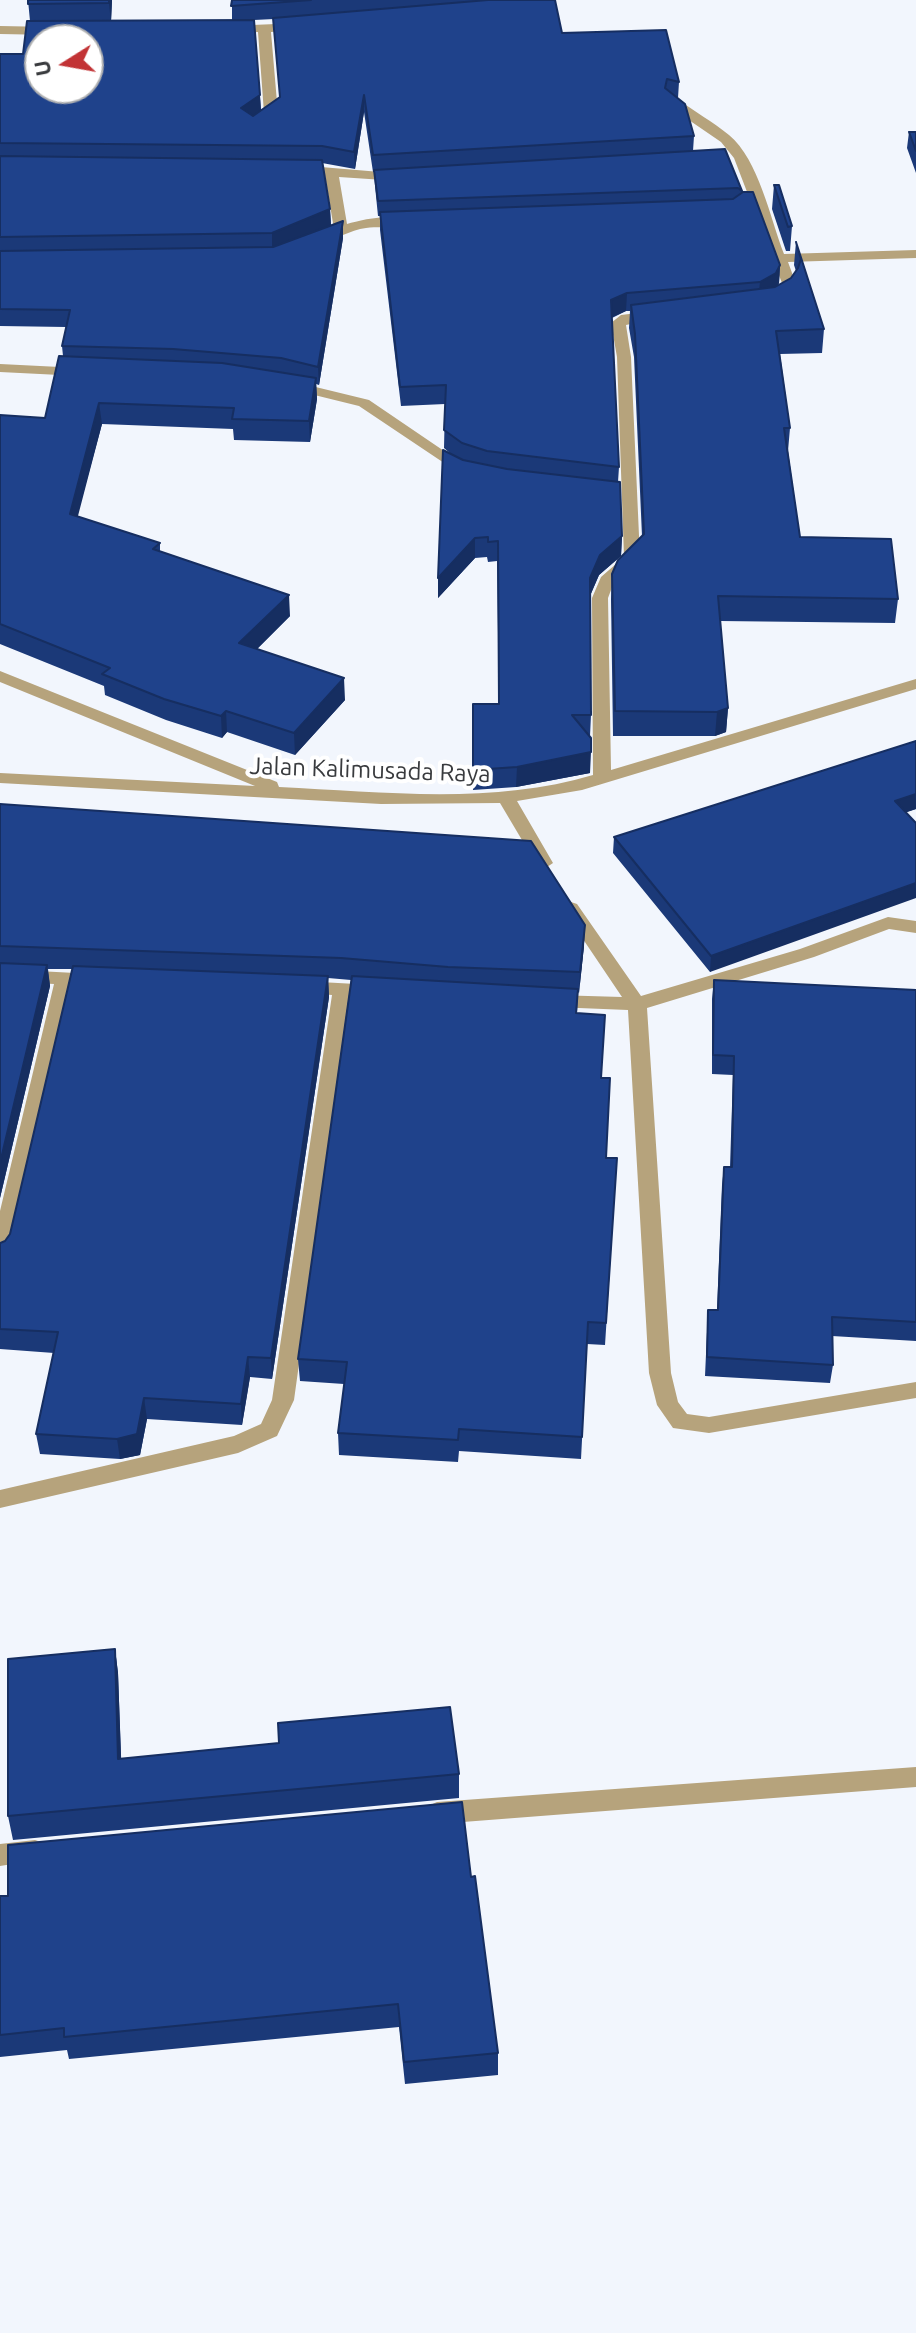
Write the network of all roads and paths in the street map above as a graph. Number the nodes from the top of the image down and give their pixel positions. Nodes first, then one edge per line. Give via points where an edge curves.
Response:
1 (311, 26) edge
2 (264, 29) junction
3 (0, 30) edge
4 (24, 30) edge
5 (220, 30) edge
6 (672, 102) edge
7 (252, 126) edge
8 (277, 170) edge
9 (331, 173) junction
10 (415, 176) edge
11 (415, 221) edge
12 (341, 229) junction
13 (302, 247) edge
14 (916, 254) edge
15 (779, 258) junction
16 (760, 307) edge
17 (671, 314) edge
18 (0, 368) edge
19 (99, 373) edge
20 (269, 381) edge
21 (484, 477) edge
22 (0, 676) edge
23 (916, 684) edge
24 (0, 778) edge
25 (602, 778) junction
26 (285, 792) junction
27 (506, 797) junction
28 (916, 927) edge
29 (0, 975) edge
30 (65, 978) junction
31 (111, 980) edge
32 (280, 986) edge
33 (342, 988) junction
34 (387, 992) edge
35 (532, 1000) edge
36 (637, 1004) junction
37 (0, 1254) edge
38 (916, 1390) edge
39 (0, 1499) edge
40 (916, 1777) edge
41 (420, 1815) edge
42 (62, 1848) edge
43 (0, 1855) edge

1 - 2 street
2 - 5 street
2 - 7 street via 271,114
3 - 4 street
6 - 15 street via 726,139 732,158 750,176
8 - 9 street
9 - 10 street via 372,179
9 - 12 street
11 - 12 street
12 - 13 street
14 - 15 street
15 - 16 street via 789,283 787,294
17 - 25 street via 618,323 624,357 623,494 632,558 607,580 600,598
18 - 19 street
20 - 21 street via 364,403 456,468
22 - 26 street
23 - 25 street, Jalan Kalimusada Raya
24 - 26 street, Jalan Kalimusada Raya
25 - 27 street, Jalan Kalimusada Raya
26 - 27 street, Jalan Kalimusada Raya
27 - 36 street via 556,884
28 - 36 street via 888,923
29 - 30 street
30 - 31 street
30 - 37 street
32 - 33 street
33 - 34 street
33 - 39 street via 283,1400 269,1430 238,1444
35 - 36 street
36 - 38 street via 660,1373 668,1405 681,1422 709,1425
40 - 41 street
42 - 43 street

